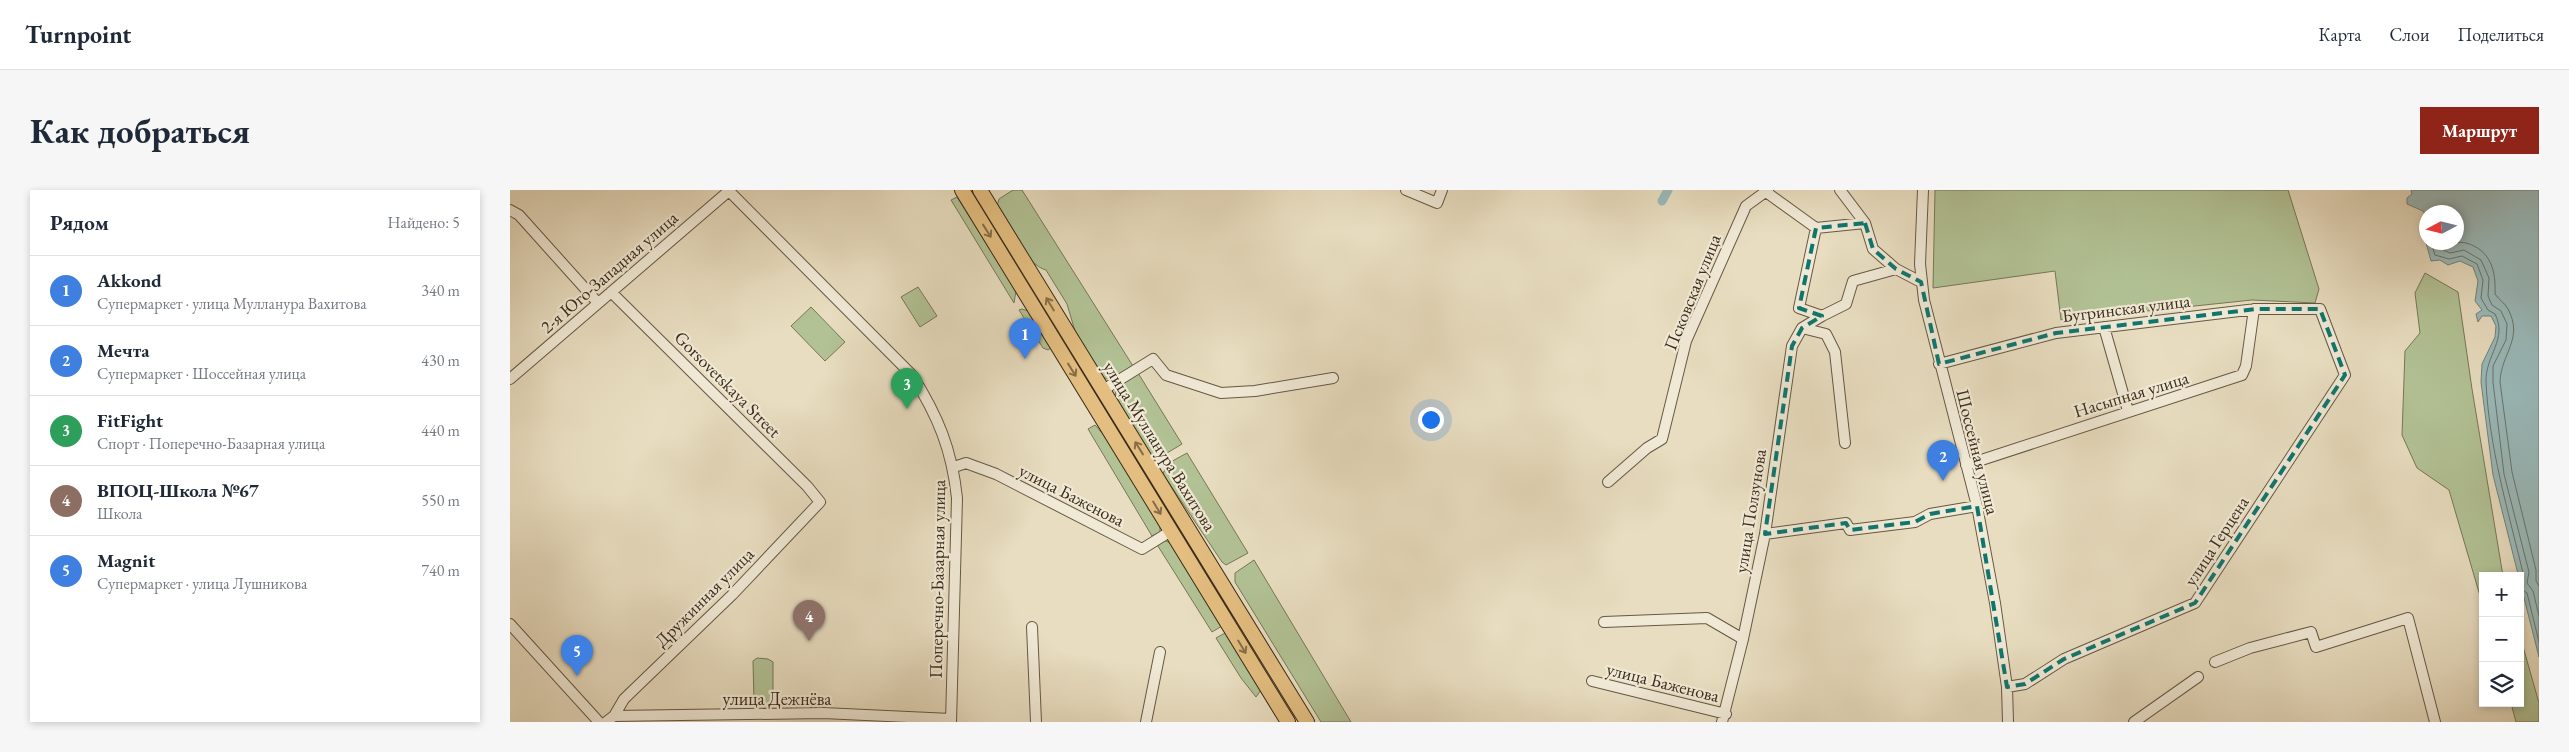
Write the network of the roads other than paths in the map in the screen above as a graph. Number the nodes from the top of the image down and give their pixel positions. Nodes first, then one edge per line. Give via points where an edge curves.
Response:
1 (962, 190) edge
2 (980, 190) edge
3 (1406, 190) edge
4 (1442, 190) edge
5 (1840, 190) edge
6 (1923, 190) edge
7 (729, 191) edge
8 (1767, 191) edge
9 (510, 210) edge
10 (1865, 223) junction
11 (1816, 228) junction
12 (1896, 269) junction
13 (1921, 282) junction
14 (611, 292) junction
15 (598, 303) junction
16 (2254, 309) junction
17 (1822, 316) junction
18 (2104, 327) junction
19 (1802, 328) junction
20 (1939, 364) junction
21 (2345, 375) joint
22 (1333, 378) dead end
23 (510, 379) edge
24 (1103, 390) junction
25 (2128, 411) junction
26 (1845, 443) dead end
27 (1966, 465) junction
28 (954, 467) junction
29 (1608, 482) dead end
30 (820, 502) joint
31 (1977, 506) junction
32 (1171, 531) junction
33 (1765, 534) junction
34 (1604, 622) dead end
35 (510, 624) edge
36 (1032, 627) dead end
37 (1743, 639) junction
38 (1160, 652) dead end
39 (2215, 662) dead end
40 (2198, 677) dead end
41 (1592, 681) dead end
42 (2007, 687) junction
43 (1724, 718) edge
44 (610, 719) edge
45 (951, 720) edge
46 (599, 722) edge
47 (1036, 722) edge
48 (1146, 722) edge
49 (1288, 722) edge
50 (1307, 722) edge
51 (2008, 722) edge
52 (2134, 722) edge
53 (2435, 722) edge

1 -> 32 main road, улица Мулланура Вахитова
24 -> 2 main road, улица Мулланура Вахитова
3 - 4 street via 1436,203
5 - 10 street
6 - 13 street, Шоссейная улица
7 - 14 street, 2-я Юго-Западная улица
7 - 28 street, Поперечно-Базарная улица via 912,374 934,409
8 - 11 street
8 - 29 street, Псковская улица via 1746,206 1686,341 1662,439
9 - 15 street via 519,215
10 - 11 street
10 - 12 street via 1873,249
11 - 17 street via 1799,308
12 - 13 street
12 - 17 street via 1853,281 1846,304
13 - 20 street, Шоссейная улица
14 - 15 street, 2-я Юго-Западная улица
14 - 30 street, Gorsovetskaya Street
15 - 23 street, 2-я Юго-Западная улица
16 - 18 street, Бугринская улица
16 - 21 street, Бугринская улица via 2320,309
16 - 25 street, Насыпная улица via 2242,375
17 - 19 street
18 - 20 street, Бугринская улица via 2056,333
18 - 25 street
19 - 26 street via 1826,334 1835,352
19 - 33 street, улица Ползунова via 1792,346
20 - 27 street, Шоссейная улица
21 - 42 street, улица Герцена via 2194,603 2064,659 2025,684
22 - 24 street via 1221,393 1166,375 1153,359
50 -> 24 main road, улица Мулланура Вахитова
25 - 27 street, Насыпная улица
27 - 31 street, Шоссейная улица
28 - 32 street, улица Баженова via 966,463 996,474 1142,550
28 - 45 street, Поперечно-Базарная улица via 957,498
30 - 44 street, Дружинная улица via 732,596 624,699
31 - 33 street via 1930,514 1916,522 1850,530 1846,523
31 - 42 street, Шоссейная улица
32 -> 49 main road, улица Мулланура Вахитова
33 - 37 street, улица Ползунова
34 - 37 street via 1707,618
35 - 46 street
36 - 47 street
37 - 43 street, улица Ползунова
38 - 48 street
39 - 53 street via 2250,648 2311,632 2316,647 2408,618
40 - 52 street
41 - 43 street, улица Баженова
42 - 51 street, Шоссейная улица
44 - 45 street, улица Дежнёва via 823,713

